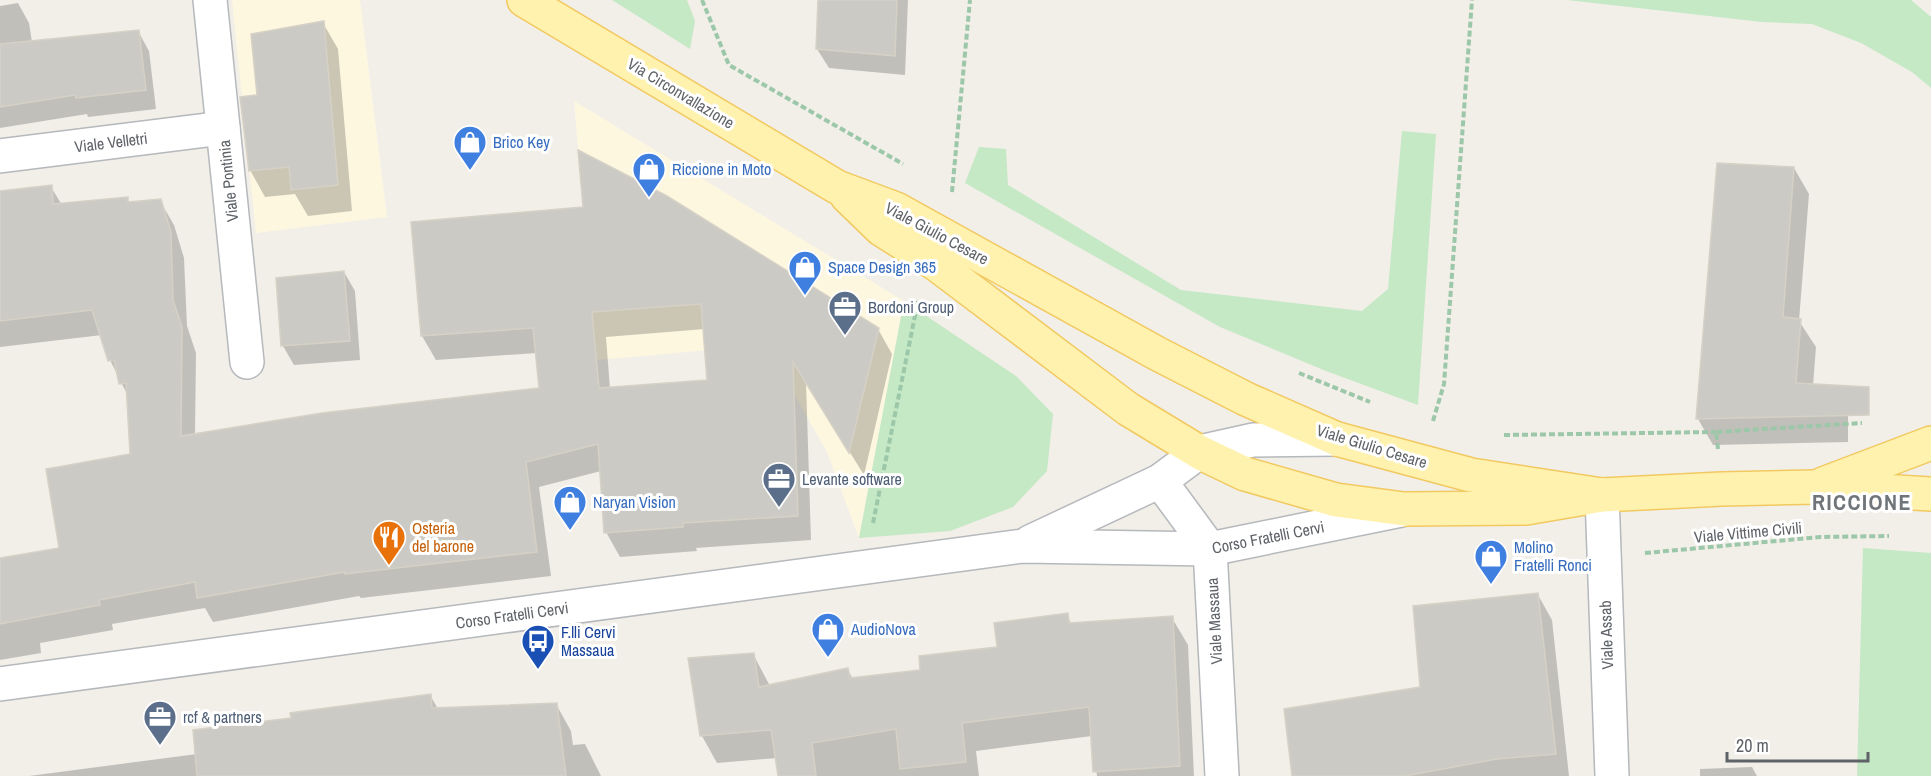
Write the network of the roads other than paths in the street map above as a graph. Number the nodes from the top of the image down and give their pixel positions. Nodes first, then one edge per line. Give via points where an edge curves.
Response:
1 (210, 0) edge
2 (524, 0) edge
3 (223, 128) junction
4 (0, 156) edge
5 (837, 187) junction
6 (247, 362) dead end
7 (1337, 439) junction
8 (1931, 443) edge
9 (1199, 452) junction
10 (1161, 481) junction
11 (1815, 487) junction
12 (1931, 494) edge
13 (1602, 495) junction
14 (1404, 509) junction
15 (1023, 546) junction
16 (1210, 549) junction
17 (0, 684) edge
18 (1222, 776) edge
19 (1612, 776) edge

1 - 3 street, Viale Pontinia
2 - 5 main road, Via Circonvallazione
3 - 4 street, Viale Velletri
3 - 6 street, Viale Pontinia
5 - 7 main road, Viale Giulio Cesare via 896,209 1158,354
5 - 9 main road, Viale Giulio Cesare via 881,229 936,264 1128,409
7 - 9 street, Corso Fratelli Cervi via 1253,440
7 - 13 main road, Viale Giulio Cesare via 1471,475
8 - 11 main road, Viale Giulio Cesare
9 - 10 street, Corso Fratelli Cervi
9 - 14 main road, Viale Giulio Cesare via 1245,474 1336,500
10 - 15 street, Corso Fratelli Cervi
10 - 16 street
11 - 12 main road, Viale Giulio Cesare
11 - 13 main road, Viale Giulio Cesare
13 - 14 main road, Viale Giulio Cesare via 1526,507
13 - 19 street, Viale Assab
14 - 16 street, Corso Fratelli Cervi
15 - 16 street, Corso Fratelli Cervi
15 - 17 street, Corso Fratelli Cervi
16 - 18 street, Viale Massaua

